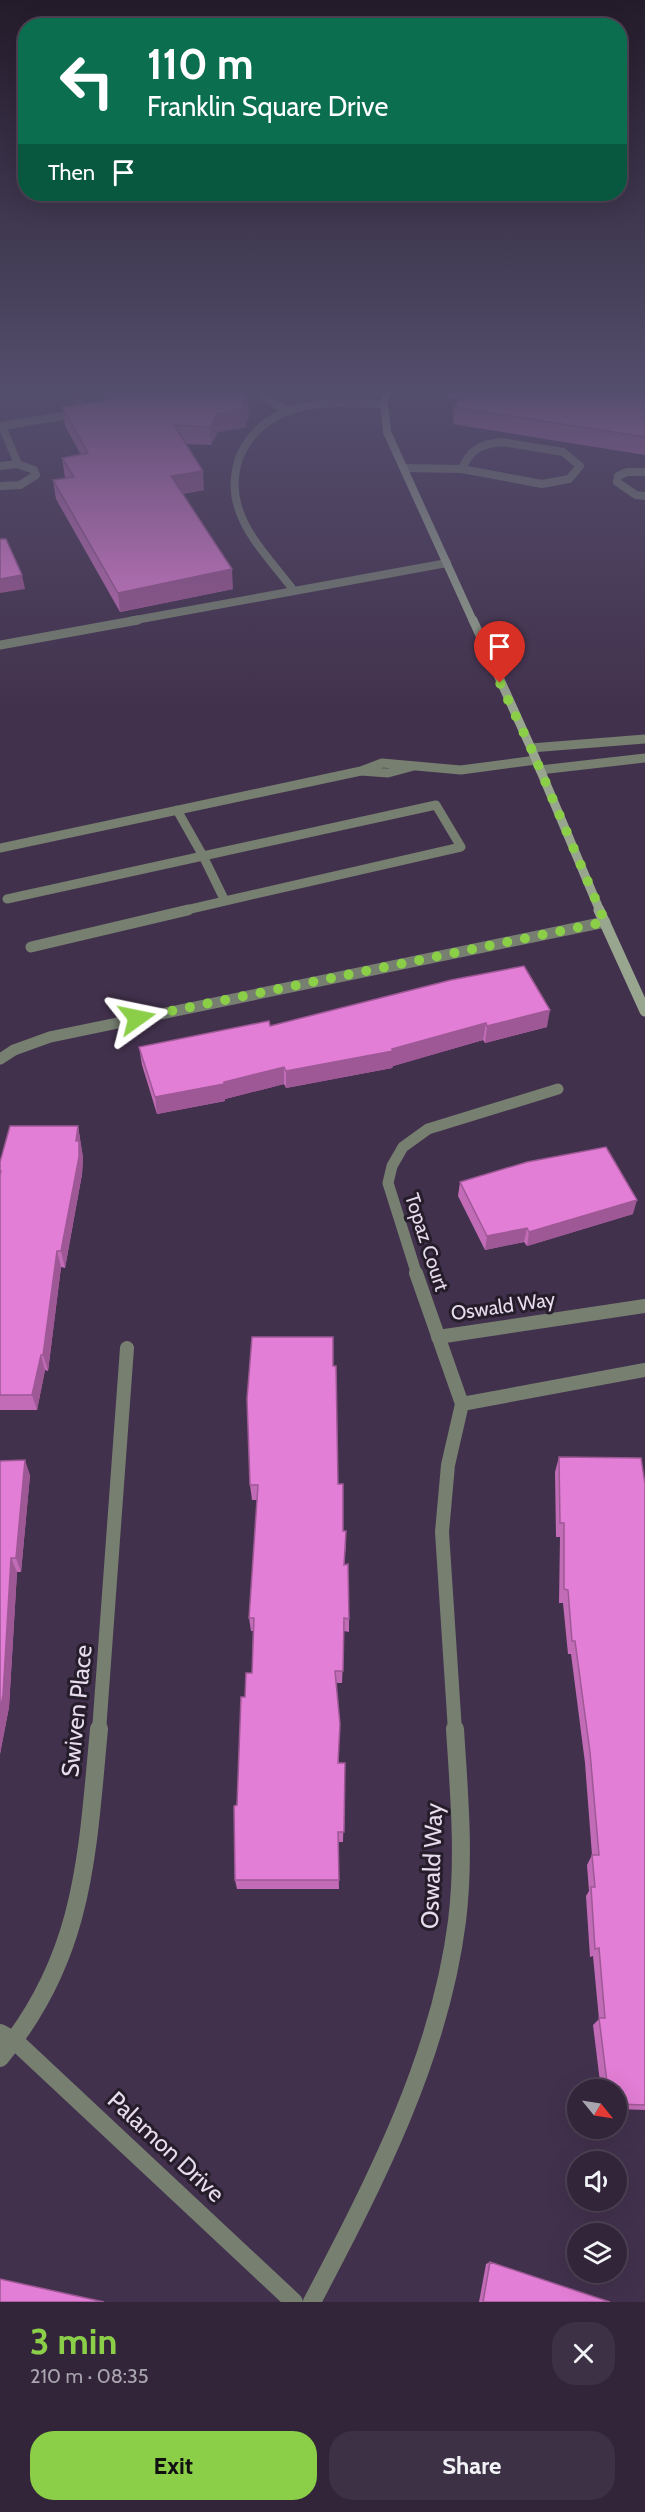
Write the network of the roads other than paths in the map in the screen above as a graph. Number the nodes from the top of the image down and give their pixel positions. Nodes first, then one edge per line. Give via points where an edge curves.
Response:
1 (235, 496) edge
2 (418, 496) edge
3 (447, 563) junction
4 (294, 591) junction
5 (0, 645) edge
6 (645, 739) edge
7 (531, 748) junction
8 (645, 758) edge
9 (536, 760) junction
10 (540, 770) junction
11 (177, 810) junction
12 (0, 848) edge
13 (204, 855) junction
14 (7, 899) dead end
15 (225, 902) junction
16 (605, 922) junction
17 (31, 948) dead end
18 (645, 1011) edge
19 (0, 1059) edge
20 (558, 1089) dead end
21 (645, 1306) edge
22 (438, 1337) junction
23 (127, 1348) dead end
24 (645, 1370) edge
25 (462, 1404) junction
26 (8, 2037) edge
27 (0, 2058) edge
28 (294, 2302) edge
29 (312, 2302) edge

1 - 4 street via 245,524
2 - 3 street
3 - 4 street
3 - 7 street
4 - 5 street
6 - 7 street
7 - 9 street
8 - 10 street
9 - 10 street
9 - 11 street via 461,771 396,762 368,765 361,771
10 - 16 street
11 - 12 street
11 - 13 street
13 - 14 street
13 - 15 street
13 - 15 street via 436,805 461,847
15 - 17 street
16 - 18 street
16 - 19 street via 61,1034 14,1050
20 - 22 street, Topaz Court via 428,1129 403,1147 392,1166 388,1183
21 - 22 street, Oswald Way
22 - 25 street, Oswald Way
23 - 26 street, Swiven Place via 108,1643 83,1877 72,1928 49,1982
24 - 25 street
25 - 29 street, Oswald Way via 448,1465 442,1533 462,1843 458,1921 440,2016 378,2176
26 - 27 street, Swiven Place
26 - 28 street, Palamon Drive

